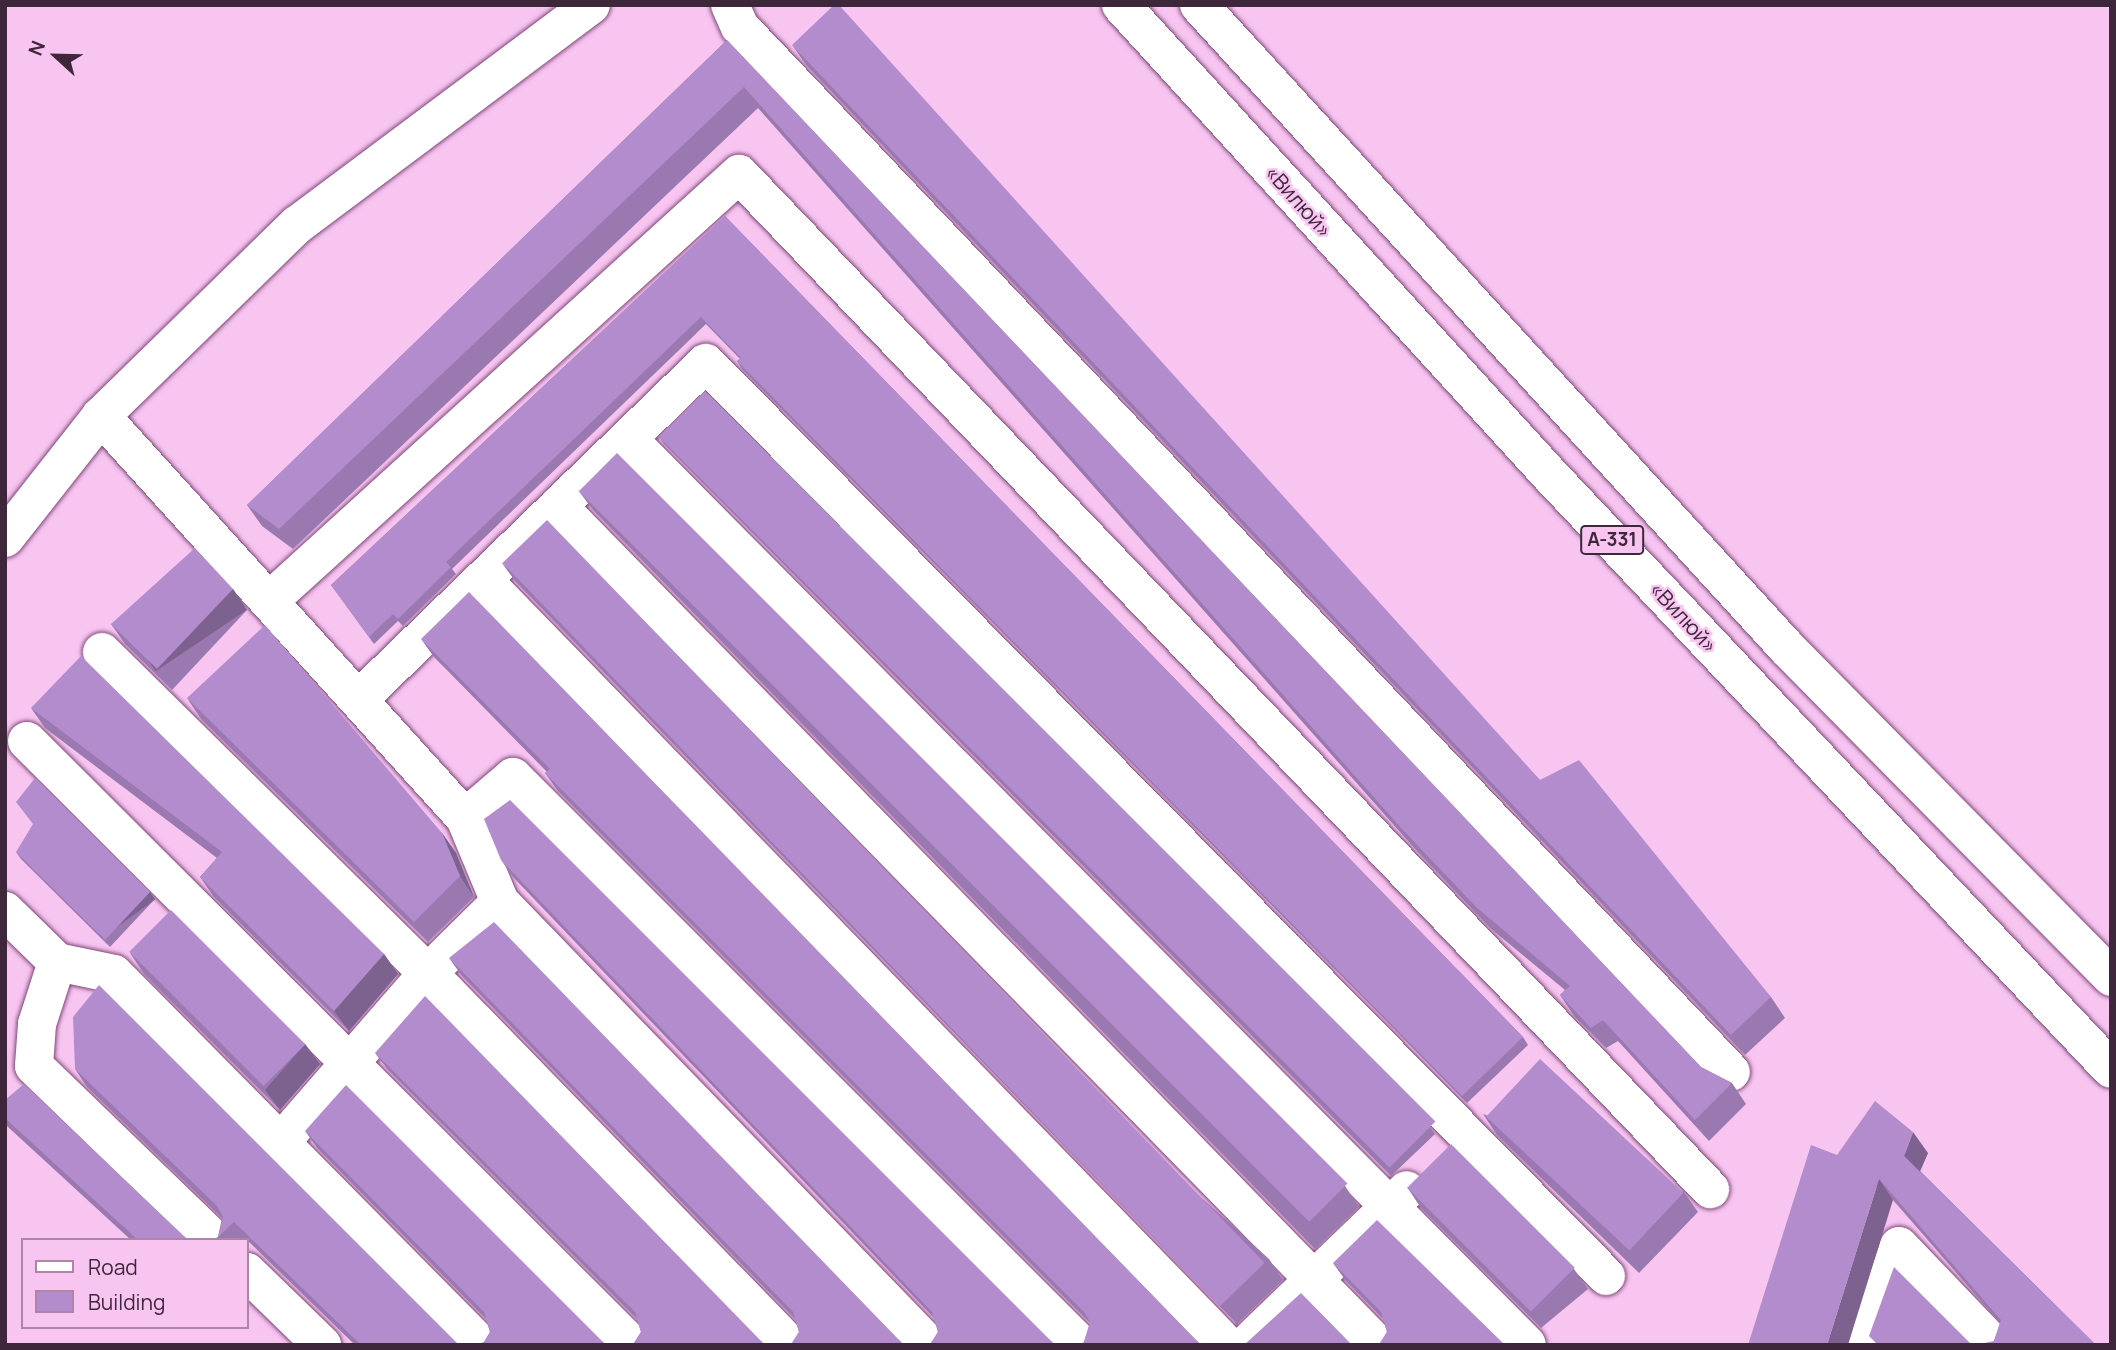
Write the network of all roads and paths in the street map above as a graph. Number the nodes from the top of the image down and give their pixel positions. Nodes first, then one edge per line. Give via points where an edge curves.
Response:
1 (591, 5) edge
2 (730, 5) edge
3 (1121, 5) edge
4 (1199, 5) edge
5 (548, 20) edge
6 (101, 416) junction
7 (628, 439) junction
8 (558, 506) junction
9 (5, 538) edge
10 (483, 580) junction
11 (269, 601) junction
12 (102, 652) dead end
13 (358, 700) junction
14 (27, 741) dead end
15 (465, 818) junction
16 (186, 899) junction
17 (500, 902) junction
18 (5, 911) edge
19 (57, 962) junction
20 (428, 973) junction
21 (114, 974) junction
22 (2111, 977) edge
23 (1565, 1039) junction
24 (349, 1063) junction
25 (1535, 1067) edge
26 (2111, 1069) edge
27 (1731, 1072) dead end
28 (1496, 1105) edge
29 (1466, 1134) junction
30 (281, 1142) junction
31 (1710, 1189) dead end
32 (1390, 1207) junction
33 (212, 1238) edge
34 (248, 1273) edge
35 (1606, 1276) dead end
36 (1315, 1280) junction
37 (322, 1345) edge
38 (481, 1345) edge
39 (632, 1345) edge
40 (790, 1345) edge
41 (929, 1345) edge
42 (1082, 1345) edge
43 (1227, 1345) edge
44 (1247, 1345) edge
45 (1378, 1345) edge
46 (1527, 1345) edge
47 (1866, 1345) edge
48 (1994, 1345) edge

1 - 5 main road
2 - 27 main road via 740,27
3 - 26 main road, «Вилюй» / А-331 via 1549,474
4 - 22 main road, А-331 via 1787,648
5 - 6 main road via 297,225
6 - 9 main road
6 - 11 main road
7 - 8 main road
7 - 29 main road via 706,363
7 - 32 main road
8 - 10 main road
8 - 36 main road
10 - 13 main road
10 - 43 main road
11 - 13 main road
11 - 23 main road via 739,174
12 - 20 main road
13 - 15 main road
14 - 16 main road
15 - 17 main road
15 - 42 main road via 513,777
16 - 21 main road
16 - 24 main road
17 - 20 main road
17 - 41 main road
18 - 19 main road
19 - 21 main road
19 - 33 main road via 37,1024 34,1066
20 - 24 main road
20 - 40 main road
21 - 30 main road
23 - 25 main road
23 - 31 main road
24 - 30 main road
24 - 39 main road
28 - 29 main road
29 - 32 main road
29 - 35 main road
30 - 38 main road
32 - 36 main road
32 - 46 main road
34 - 37 main road
36 - 44 main road
36 - 45 main road
47 - 48 main road via 1899,1247

